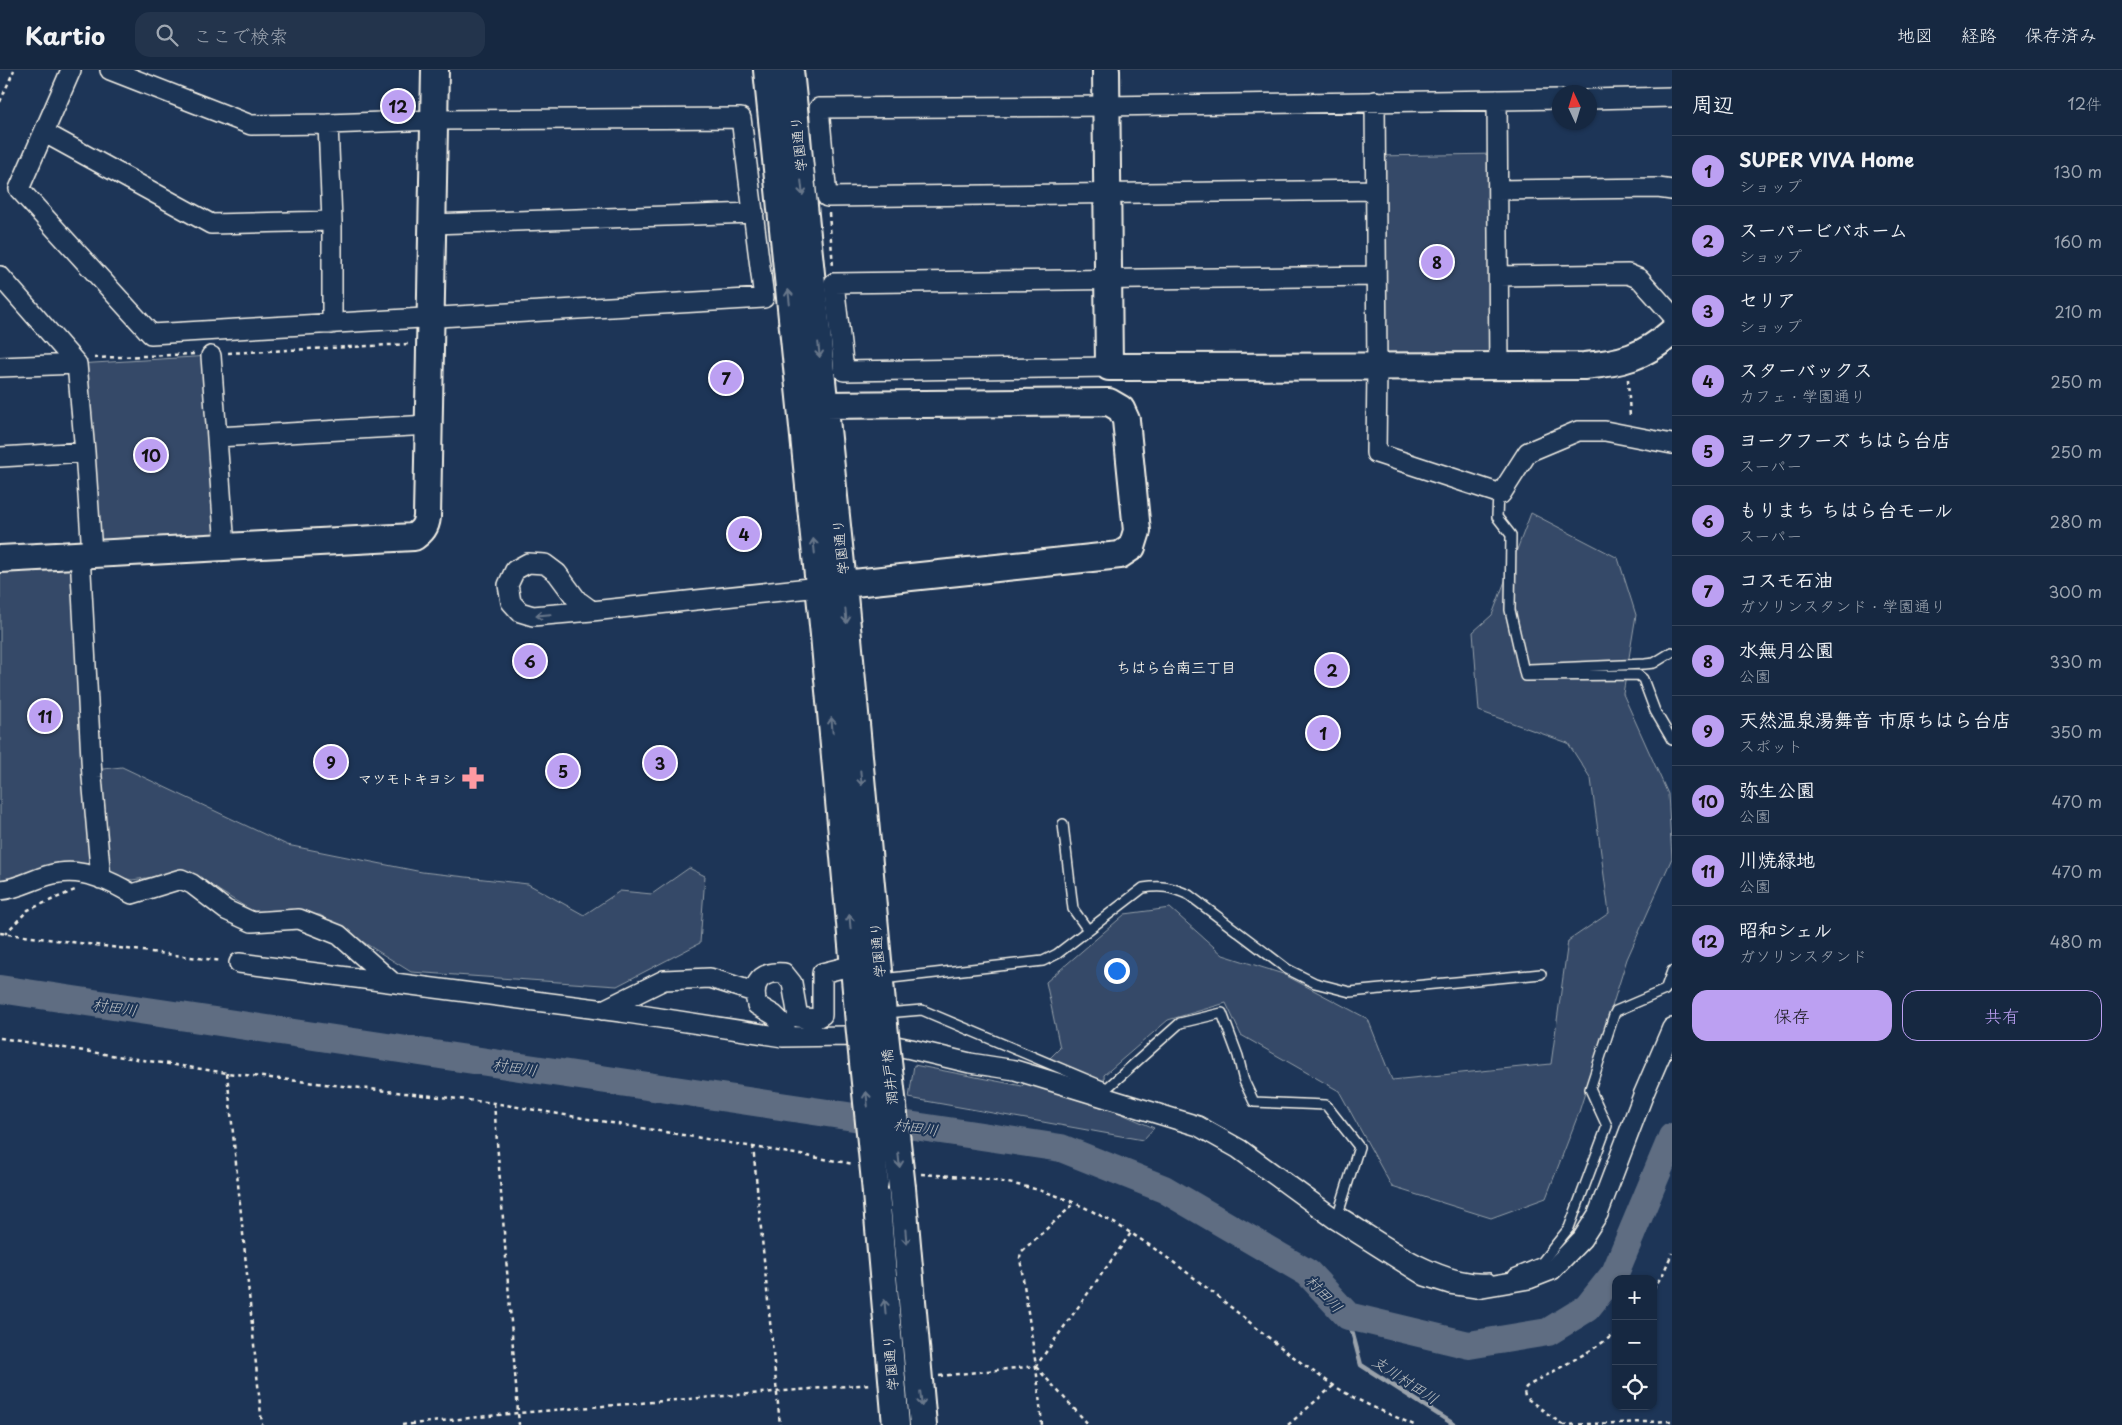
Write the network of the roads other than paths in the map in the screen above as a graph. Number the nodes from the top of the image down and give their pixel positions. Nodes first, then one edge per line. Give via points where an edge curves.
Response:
1 (71, 70) edge
2 (110, 70) edge
3 (434, 70) edge
4 (767, 70) edge
5 (790, 70) edge
6 (1106, 70) edge
7 (1672, 98) edge
8 (1552, 99) edge
9 (1597, 99) edge
10 (1497, 100) junction
11 (1375, 101) junction
12 (1106, 106) junction
13 (435, 120) junction
14 (328, 124) junction
15 (45, 133) junction
16 (1375, 190) junction
17 (1498, 190) junction
18 (1672, 190) edge
19 (1107, 192) junction
20 (754, 213) junction
21 (332, 220) junction
22 (432, 224) junction
23 (0, 276) edge
24 (1376, 276) junction
25 (1499, 276) junction
26 (1108, 279) junction
27 (1672, 315) edge
28 (431, 318) junction
29 (332, 324) junction
30 (1672, 332) edge
31 (212, 356) dead end
32 (77, 364) junction
33 (1109, 367) junction
34 (0, 368) edge
35 (1377, 368) junction
36 (1499, 368) junction
37 (825, 405) junction
38 (429, 425) junction
39 (217, 438) junction
40 (1670, 442) edge
41 (85, 452) junction
42 (0, 457) edge
43 (1498, 493) junction
44 (225, 547) junction
45 (86, 554) junction
46 (0, 559) edge
47 (831, 586) junction
48 (592, 611) dead end
49 (1672, 652) edge
50 (1529, 669) dead end
51 (1672, 740) edge
52 (1062, 824) dead end
53 (101, 879) junction
54 (0, 890) edge
55 (1088, 930) junction
56 (239, 963) road end
57 (854, 965) junction
58 (1672, 971) edge
59 (1541, 974) dead end
60 (880, 979) junction
61 (392, 982) junction
62 (754, 992) junction
63 (603, 1010) junction
64 (875, 1020) junction
65 (1672, 1028) edge
66 (783, 1037) junction
67 (875, 1182) joint
68 (896, 1425) edge
69 (923, 1425) edge

1 - 15 street
2 - 14 street via 251,125
3 - 13 street
47 -> 4 street, 学園通り
5 -> 37 street, 学園通り
6 - 12 street
7 - 9 street
8 - 10 street
10 - 11 street
10 - 17 street
11 - 12 street
11 - 16 street
12 - 19 street
12 - 19 street via 819,108 827,196
13 - 14 street
13 - 20 street via 741,118
13 - 22 street
14 - 21 street
15 - 21 street via 211,224
15 - 29 street via 19,189 151,334
16 - 19 street
16 - 24 street
17 - 18 street
17 - 25 street
19 - 26 street
20 - 22 street
20 - 28 street via 764,298
21 - 29 street
22 - 28 street
23 - 32 street
24 - 26 street
24 - 35 street
25 - 27 street via 1628,274 1640,279
25 - 36 street
26 - 33 street
26 - 33 street via 834,283 844,371
28 - 29 street
28 - 38 street
30 - 36 street via 1660,343 1627,360 1584,366
31 - 39 street
32 - 34 street
32 - 41 street
33 - 35 street
35 - 36 street
35 - 43 street via 1376,453
37 - 47 street, 学園通り
37 - 47 street via 1109,402 1121,408 1126,420 1137,531 1132,547 1120,555
38 - 39 street
38 - 44 street via 426,524 414,537
39 - 44 street
40 - 43 street via 1605,431 1578,431 1528,452 1501,494
41 - 42 street
41 - 45 street
43 - 51 lane via 1497,517 1511,535 1510,610 1525,676 1638,675 1643,679 1655,711
44 - 45 street
45 - 46 street
45 - 53 street via 92,777
47 - 48 street
57 -> 47 street, 学園通り
47 -> 60 street, 学園通り
49 - 50 lane via 1654,663
52 - 55 lane via 1073,909
53 - 54 street via 59,872
53 - 61 street via 132,894 181,879 226,910 252,922 299,918 339,935
55 - 59 lane via 1143,888 1160,885 1189,896 1287,969 1315,983 1350,992
55 - 60 lane via 1043,961
56 - 61 street
57 - 62 street via 822,973 822,1014 815,1019 798,1017 792,983 784,973 773,972 760,979
57 - 64 street, 学園通り
58 - 64 lane via 1664,990 1616,1011 1614,1015 1590,1089 1607,1126 1569,1228 1542,1262 1518,1273 1481,1279 1445,1272 1339,1211 1359,1148 1326,1105 1254,1102 1222,1013 1180,1023 1107,1088 922,1010
60 - 64 street, 学園通り
61 - 63 street
62 - 63 street via 710,978 664,980
62 - 66 street via 757,1005 785,1026
63 - 66 street
67 -> 64 street, 潤井戸橋, bridge
64 -> 69 street, 潤井戸橋, bridge via 907,1180
65 - 66 street via 1598,1214 1582,1239 1552,1270 1529,1279 1477,1288 1425,1276 1335,1220 1239,1149 1198,1126 1015,1070 846,1036
68 -> 67 street, 学園通り

